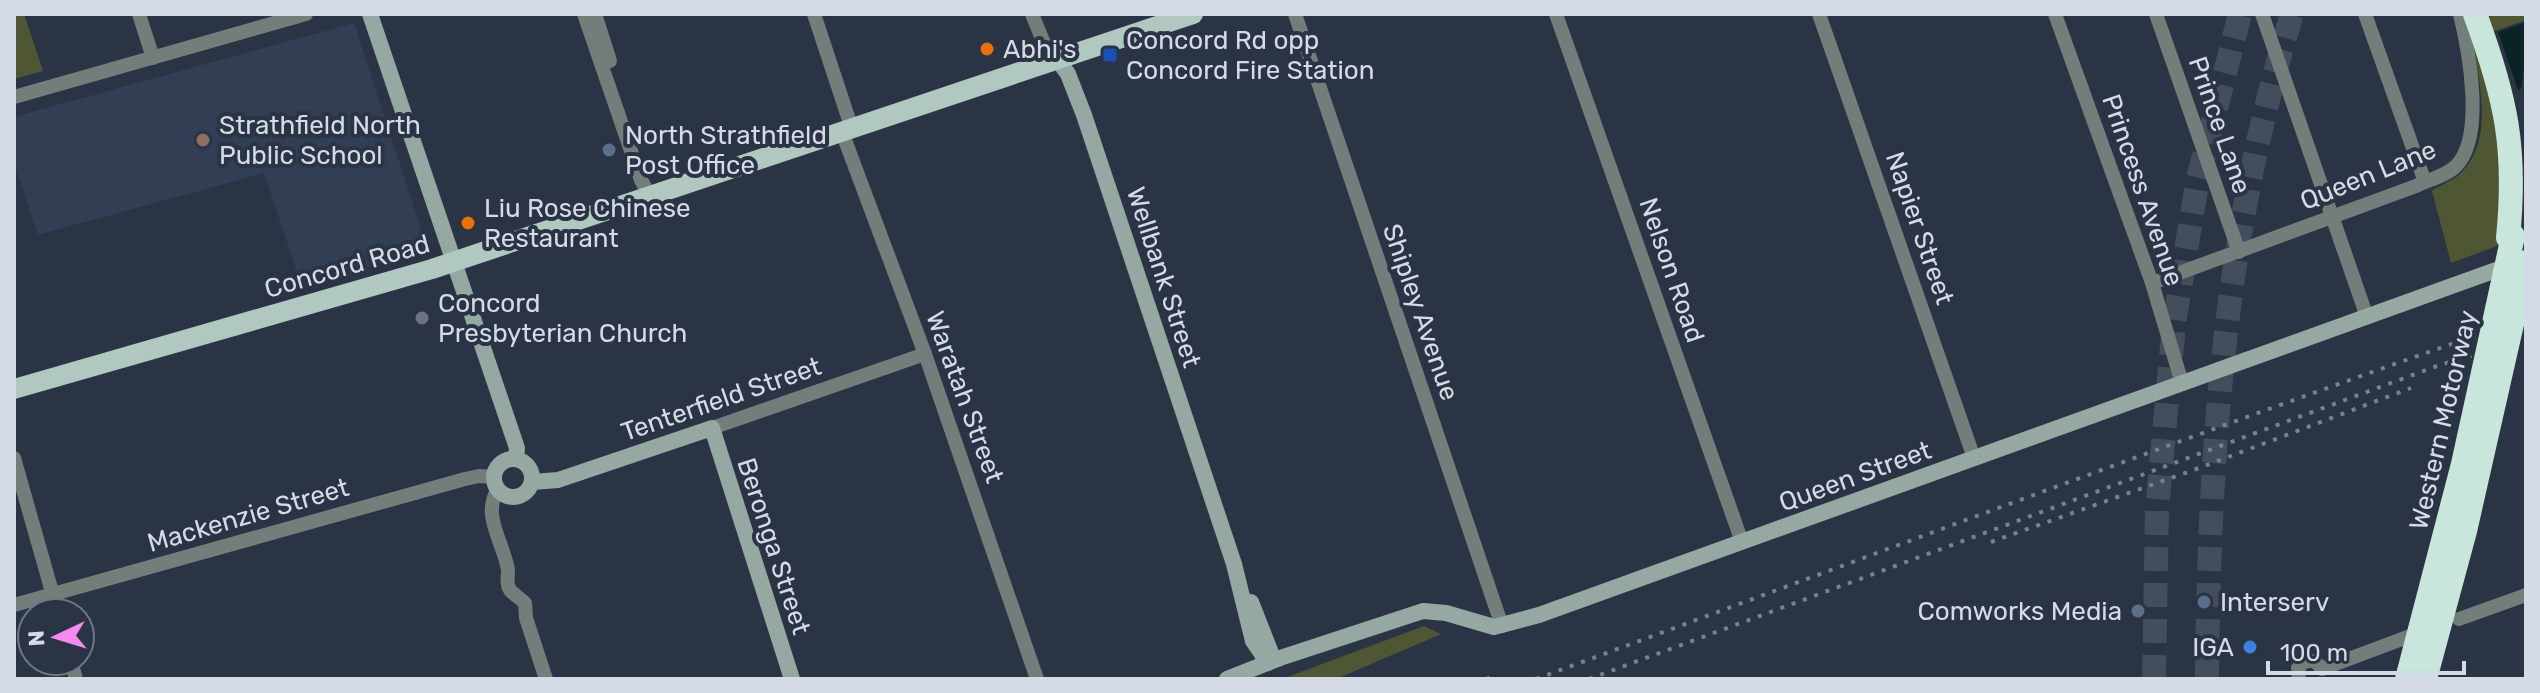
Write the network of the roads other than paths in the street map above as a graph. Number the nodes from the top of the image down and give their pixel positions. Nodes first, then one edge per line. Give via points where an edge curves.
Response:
1 (139, 14) edge
2 (306, 14) edge
3 (370, 14) edge
4 (584, 14) edge
5 (595, 14) edge
6 (814, 14) edge
7 (1032, 14) edge
8 (1193, 14) edge
9 (1295, 14) edge
10 (1556, 14) edge
11 (1819, 14) edge
12 (2055, 14) edge
13 (2156, 14) edge
14 (2262, 14) edge
15 (2365, 14) edge
16 (2460, 14) edge
17 (2475, 14) edge
18 (153, 58) junction
19 (1058, 60) junction
20 (14, 97) edge
21 (847, 131) junction
22 (2526, 172) edge
23 (2425, 182) junction
24 (650, 196) junction
25 (2334, 217) junction
26 (2510, 237) junction
27 (2239, 252) junction
28 (453, 262) junction
29 (2509, 269) edge
30 (2152, 283) junction
31 (2367, 317) junction
32 (925, 354) junction
33 (2182, 383) junction
34 (14, 389) edge
35 (712, 428) junction
36 (14, 458) edge
37 (1974, 458) junction
38 (516, 459) junction
39 (532, 482) junction
40 (496, 483) junction
41 (1742, 542) junction
42 (1234, 564) junction
43 (52, 594) junction
44 (2526, 595) edge
45 (53, 597) edge
46 (14, 605) edge
47 (2459, 619) dead end
48 (1502, 626) junction
49 (2410, 636) dead end
50 (1253, 641) junction
51 (1271, 662) junction
52 (1245, 672) junction
53 (2322, 674) edge
54 (541, 678) edge
55 (2296, 678) edge
56 (792, 679) edge
57 (1037, 679) edge
58 (1227, 679) edge
59 (2407, 679) edge
60 (2425, 679) edge

1 - 18 street
2 - 18 street
3 - 28 street
4 - 24 street
5 - 24 street
6 - 21 street, Waratah Street
7 - 19 street, Wellbank Street
8 - 19 main road, Concord Road
9 - 48 street, Shipley Avenue
10 - 41 street, Nelson Road
11 - 37 street, Napier Street
12 - 30 street, Princess Avenue
13 - 27 street, Prince Lane
14 - 25 street
15 - 23 street
16 - 23 street, Queen Lane via 2469,61 2470,136 2455,167
17 - 26 highway via 2507,121 2513,188
18 - 20 street
19 - 21 main road, Concord Road
19 - 42 street, Wellbank Street via 1084,115
21 - 24 main road, Concord Road
21 - 32 street, Waratah Street
22 - 26 highway
23 - 25 street, Queen Lane
24 - 28 main road, Concord Road
25 - 27 street, Queen Lane
25 - 31 street
26 - 29 highway, bridge
27 - 30 street, Queen Lane
28 - 34 main road, Concord Road
28 - 38 street via 517,448
29 - 31 street, Queen Street
29 - 59 highway, Western Motorway, bridge
29 - 60 highway, Western Motorway, bridge via 2468,517
30 - 33 street, Princess Avenue
31 - 33 street, Queen Street
32 - 35 street, Tenterfield Street
32 - 57 street, Waratah Street
33 - 37 street, Queen Street
35 - 39 street, Tenterfield Street via 558,480
35 - 56 street, Beronga Street
36 - 43 street
37 - 41 street, Queen Street
38 - 39 street via 527,464
38 - 40 street via 504,461
39 - 40 street via 520,496 508,496
40 - 43 street, Mackenzie Street via 479,476 465,479
40 - 54 street via 491,513 508,585 525,603
41 - 48 street, Queen Street
42 - 50 street, Wellbank Street
42 - 51 street, Wellbank Street
43 - 45 street
43 - 46 street, Mackenzie Street
44 - 47 street
48 - 51 street, Queen Street via 1423,611
49 - 53 street
50 - 51 street, Wellbank Street
50 - 52 street
51 - 52 street, Queen Street
52 - 58 street, Queen Street
53 - 55 street via 2315,661 2305,661

